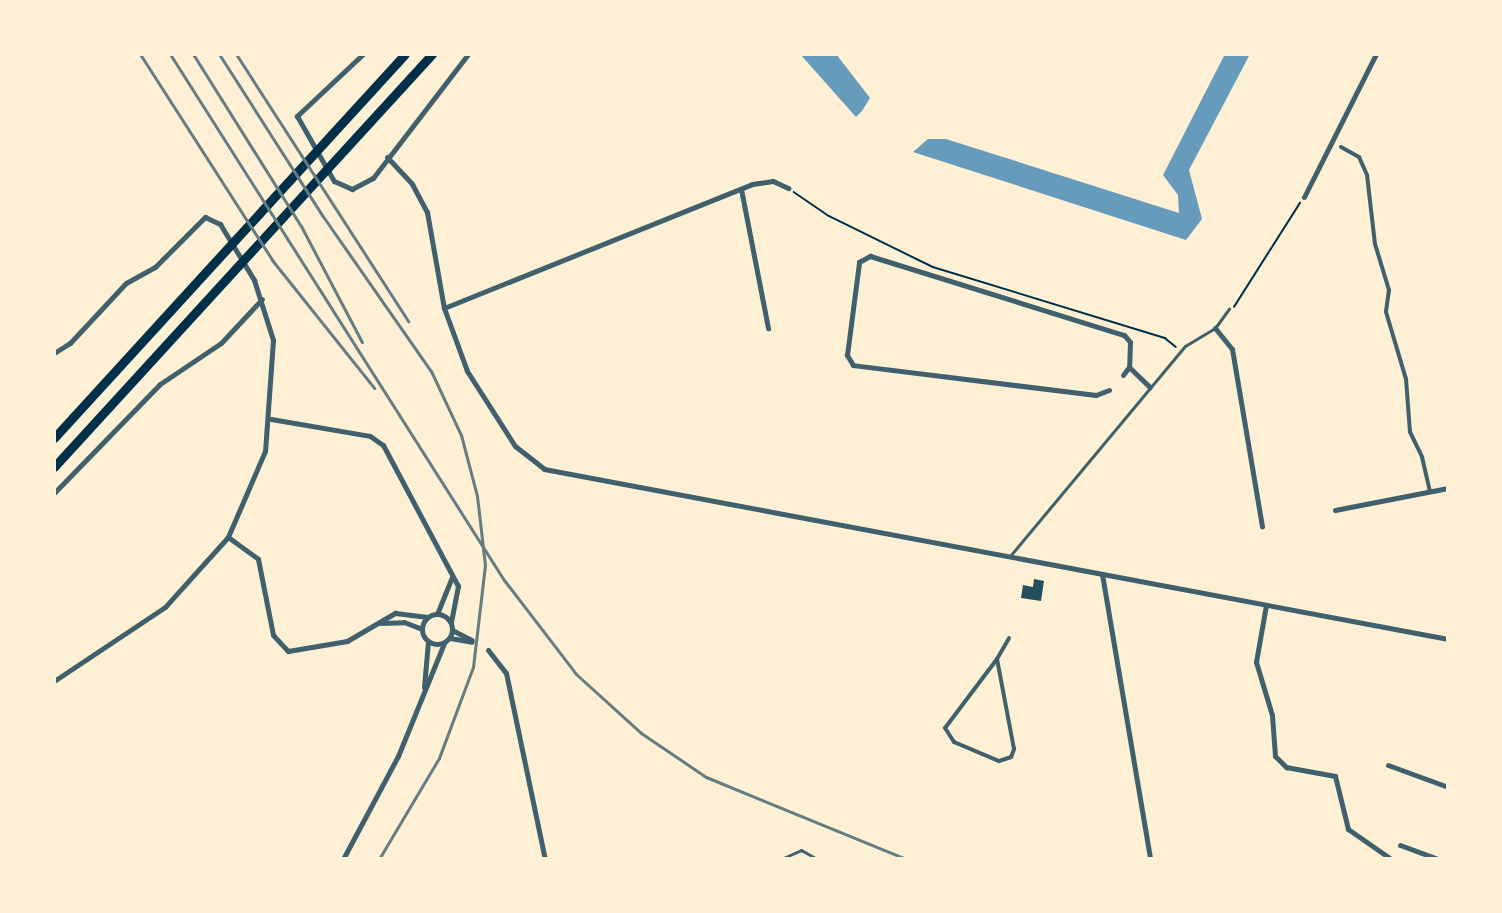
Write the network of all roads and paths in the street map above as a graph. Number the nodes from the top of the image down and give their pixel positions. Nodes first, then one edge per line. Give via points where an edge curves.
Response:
1 (363, 54) edge
2 (405, 54) edge
3 (432, 54) edge
4 (468, 54) edge
5 (1376, 54) edge
6 (1341, 147) dead end
7 (387, 158) junction
8 (788, 188) joint
9 (741, 189) junction
10 (1304, 197) joint
11 (262, 299) junction
12 (444, 308) junction
13 (1229, 309) joint
14 (1215, 327) junction
15 (768, 328) dead end
16 (1181, 351) junction
17 (54, 353) edge
18 (1129, 367) junction
19 (1122, 375) dead end
20 (1150, 387) junction
21 (1109, 390) dead end
22 (271, 419) junction
23 (54, 438) edge
24 (54, 467) edge
25 (1448, 488) edge
26 (1430, 491) junction
27 (54, 492) edge
28 (1335, 510) dead end
29 (1262, 526) dead end
30 (228, 537) junction
31 (1009, 557) junction
32 (452, 573) junction
33 (1102, 574) junction
34 (1266, 605) junction
35 (437, 614) junction
36 (428, 617) junction
37 (451, 622) junction
38 (380, 623) junction
39 (422, 629) junction
40 (452, 630) junction
41 (450, 638) junction
42 (1009, 638) dead end
43 (1448, 639) edge
44 (428, 641) junction
45 (444, 643) junction
46 (488, 650) dead end
47 (998, 659) junction
48 (54, 681) edge
49 (424, 687) junction
50 (1388, 765) dead end
51 (1448, 787) edge
52 (1400, 845) dead end
53 (344, 859) edge
54 (545, 859) edge
55 (712, 859) edge
56 (741, 859) edge
57 (782, 859) edge
58 (817, 859) edge
59 (1150, 859) edge
60 (1391, 859) edge
61 (1438, 859) edge

1 - 7 street via 302,105 297,120 344,188 367,184
2 - 23 main road
3 - 24 main road
4 - 7 street
5 - 10 street
6 - 26 street via 1359,157 1367,175 1375,244 1389,290 1386,312 1406,379 1410,432 1422,457
7 - 12 street via 412,184 427,212
8 - 9 street via 768,181
8 - 16 path via 829,216 933,267 1165,338
9 - 12 street
9 - 15 street
10 - 13 path via 1247,290
11 - 17 street via 220,224 200,218 155,267 126,283 70,343
11 - 22 street via 273,340
11 - 27 street via 221,343 160,384
12 - 31 street via 458,352 482,395 519,451 544,469
13 - 14 lane
14 - 16 lane
14 - 29 street via 1232,349
16 - 20 lane
18 - 19 street
18 - 20 street
18 - 21 street via 1130,342 1124,335 870,256 859,262 847,355 853,365 1096,395
20 - 31 lane
22 - 30 street via 258,477
22 - 32 street via 378,440
25 - 26 street
26 - 28 street
30 - 38 street via 258,560 273,635 282,648 298,651 341,642
30 - 48 street via 165,607
31 - 33 street
32 - 35 street via 453,587
32 - 37 street via 458,592
33 - 34 street
33 - 59 street
34 - 43 street
34 - 60 street via 1256,662 1272,716 1275,756 1286,766 1335,776 1348,829
35 - 36 street
35 - 37 street
36 - 38 street via 395,613
36 - 39 street
37 - 40 street
38 - 39 street via 404,622
39 - 44 street
40 - 41 street
40 - 41 street via 472,641
41 - 45 street
42 - 47 street
44 - 45 street
44 - 49 street
45 - 49 street
46 - 54 street via 506,674
47 - 47 street via 1014,748 1011,757 999,761 954,742 945,728
49 - 53 street via 398,756
50 - 51 street
52 - 61 street
55 - 56 street
57 - 58 lane via 801,850

